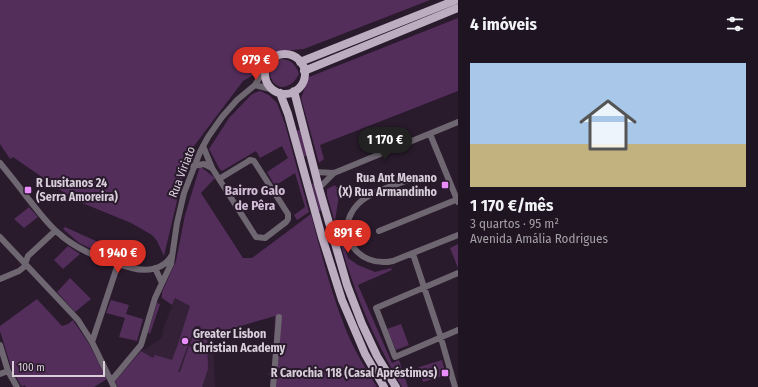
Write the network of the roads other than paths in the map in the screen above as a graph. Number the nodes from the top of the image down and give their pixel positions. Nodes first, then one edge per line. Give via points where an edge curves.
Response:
1 (456, 0) edge
2 (458, 8) edge
3 (300, 62) junction
4 (267, 65) junction
5 (304, 71) junction
6 (254, 85) junction
7 (294, 91) junction
8 (277, 92) junction
9 (458, 122) edge
10 (430, 134) junction
11 (203, 146) junction
12 (198, 155) junction
13 (0, 163) edge
14 (193, 166) junction
15 (212, 168) junction
16 (315, 172) junction
17 (334, 172) junction
18 (219, 179) junction
19 (411, 179) dead end
20 (319, 188) junction
21 (458, 200) edge
22 (56, 231) junction
23 (379, 231) dead end
24 (458, 235) edge
25 (0, 237) edge
26 (173, 250) junction
27 (413, 254) junction
28 (26, 264) junction
29 (118, 264) junction
30 (156, 268) junction
31 (458, 273) edge
32 (0, 279) edge
33 (162, 283) junction
34 (425, 286) junction
35 (279, 317) dead end
36 (458, 330) edge
37 (441, 338) junction
38 (92, 342) junction
39 (0, 345) edge
40 (8, 371) junction
41 (0, 374) edge
42 (111, 380) junction
43 (17, 387) edge
44 (114, 387) edge
45 (273, 387) edge
46 (384, 387) edge
47 (396, 387) edge
48 (455, 387) edge

1 - 3 main road
2 - 5 main road
3 - 4 main road via 285,54 274,57
3 - 5 main road
4 - 6 street, Rua Viriato
4 - 8 main road via 267,81
5 - 7 main road via 302,83
6 - 8 street
6 - 11 street, Rua Viriato via 222,117
7 - 8 main road via 285,94
7 - 16 main road
8 - 46 main road via 288,114 342,300 365,354
9 - 10 street
10 - 17 street
10 - 21 street
11 - 12 street, Rua Viriato
11 - 15 street
12 - 14 street, Rua Viriato
12 - 15 street
13 - 22 street
14 - 15 street via 204,164
14 - 26 street, Rua Viriato via 178,215
15 - 18 street
16 - 17 street
16 - 20 main road
17 - 20 street
18 - 18 street via 256,237 265,238 286,222 288,214 254,161 250,160
19 - 27 street via 359,202 351,214 348,229 353,246 369,260 386,263
20 - 47 main road via 354,305 377,356
21 - 23 street
22 - 28 street via 28,256
22 - 29 street via 84,251
24 - 27 street
25 - 28 street
26 - 30 street via 169,260
26 - 33 street, Rua Viriato via 172,264
27 - 34 street
28 - 32 street via 19,271
28 - 38 street via 78,320
29 - 30 street via 143,270
29 - 38 street
30 - 33 street
31 - 34 street
33 - 42 street, Rua Viriato via 154,298 141,345
34 - 37 street
34 - 37 street via 376,308 395,357
35 - 45 street
36 - 37 street
37 - 48 street
38 - 42 street
39 - 40 street
40 - 41 street
40 - 43 street
42 - 44 street

